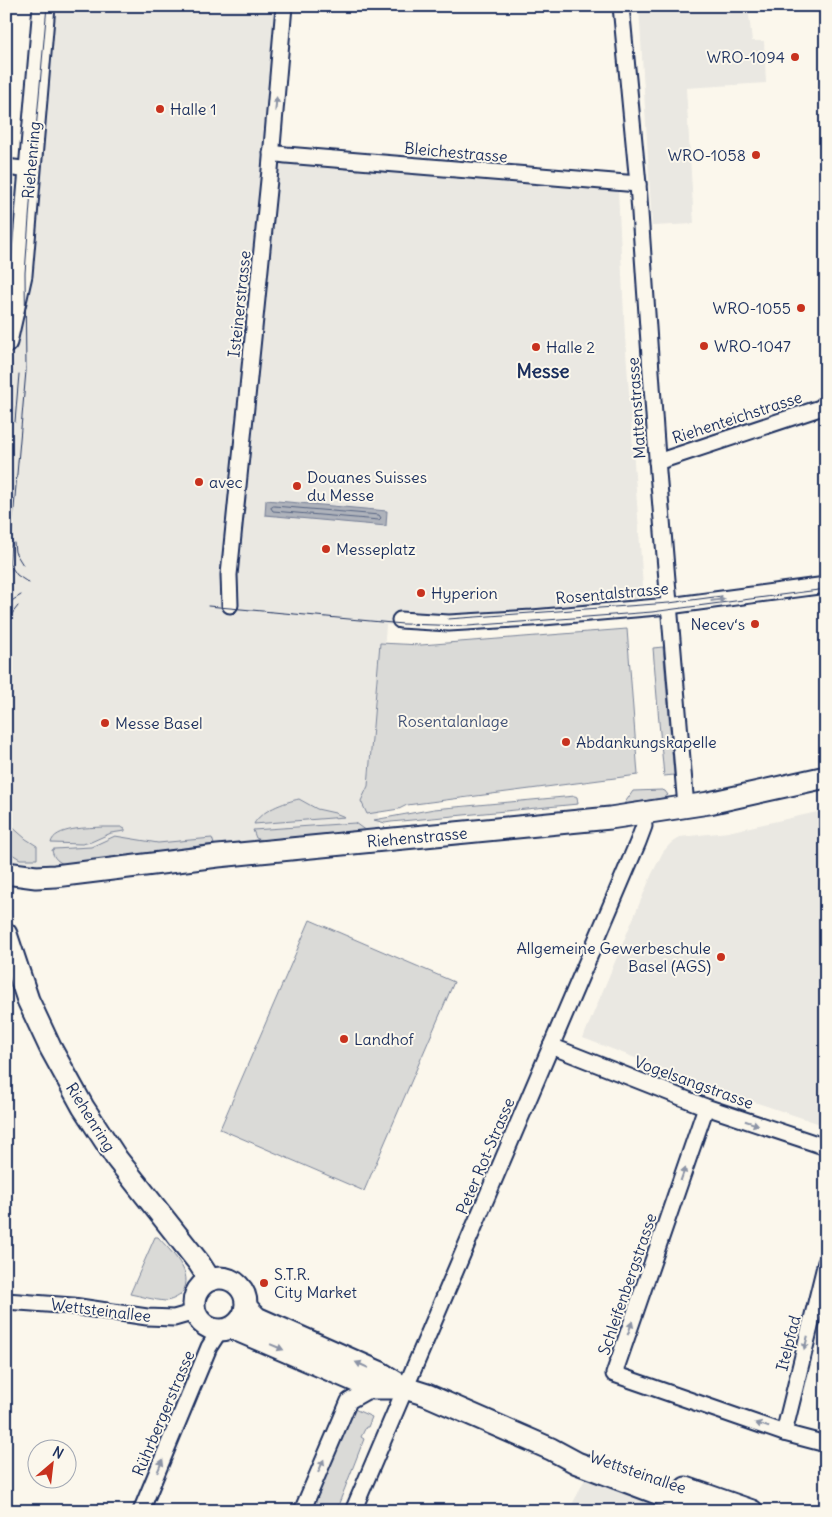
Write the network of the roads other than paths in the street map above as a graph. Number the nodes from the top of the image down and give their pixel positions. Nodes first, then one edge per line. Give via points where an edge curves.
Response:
1 (44, 6) edge
2 (284, 6) edge
3 (621, 6) edge
4 (272, 153) junction
5 (6, 167) edge
6 (30, 170) junction
7 (638, 184) junction
8 (6, 342) edge
9 (826, 403) edge
10 (657, 462) junction
11 (826, 585) edge
12 (230, 605) dead end
13 (669, 606) junction
14 (400, 620) dead end
15 (826, 777) edge
16 (686, 807) junction
17 (643, 814) junction
18 (6, 873) edge
19 (6, 934) edge
20 (551, 1046) junction
21 (706, 1107) junction
22 (826, 1147) edge
23 (826, 1262) edge
24 (210, 1280) junction
25 (6, 1301) edge
26 (246, 1308) junction
27 (194, 1312) junction
28 (226, 1329) junction
29 (372, 1388) junction
30 (405, 1388) junction
31 (784, 1433) junction
32 (826, 1444) edge
33 (551, 1449) junction
34 (141, 1511) edge
35 (302, 1511) edge
36 (353, 1511) edge
37 (705, 1511) edge
38 (752, 1511) edge

1 - 6 main road, Riehenring
4 -> 2 street, Isteinerstrasse
3 - 7 street, Mattenstrasse
4 - 7 street, Bleichestrasse
4 - 12 street, Isteinerstrasse via 229,575
5 - 6 street
6 - 8 main road, Riehenring via 21,275
7 - 10 street, Mattenstrasse
9 - 10 street, Riehenteichstrasse via 820,408
10 - 13 street, Mattenstrasse
13 -> 11 street, Rosentalstrasse
13 - 14 street, Rosentalstrasse via 449,623
13 - 16 street, Mattenstrasse
15 - 16 main road, Riehenstrasse
16 - 17 main road, Riehenstrasse
17 - 18 main road, Riehenstrasse via 218,856 55,876
17 - 20 street, Peter Rot-Strasse via 644,826 638,842
19 - 24 main road, Riehenring via 28,1000 83,1107 117,1159
20 - 21 street, Vogelsangstrasse
20 - 30 street, Peter Rot-Strasse
21 -> 22 street, Vogelsangstrasse
31 -> 21 street, Schleifenbergstrasse via 614,1374
23 -> 31 street, Itelpfad
24 - 26 main road via 218,1278 236,1284 244,1295
24 - 27 main road via 195,1294
25 - 27 street, Wettsteinallee via 73,1306 147,1317 174,1318
26 - 28 main road via 239,1322
30 -> 26 main road, Wettsteinallee via 379,1372 257,1318
27 - 28 main road, Wettsteinallee via 204,1326 212,1330
28 -> 29 main road, Wettsteinallee
34 -> 28 street, Rührbergerstrasse via 210,1347
29 - 30 main road, Wettsteinallee
35 -> 29 street via 349,1401
30 - 33 main road, Wettsteinallee via 427,1394
30 - 36 street, Peter Rot-Strasse
31 - 32 street, Schleifenbergstrasse
33 - 37 main road, Wettsteinallee via 577,1463
33 - 38 main road, Wettsteinallee via 585,1453

